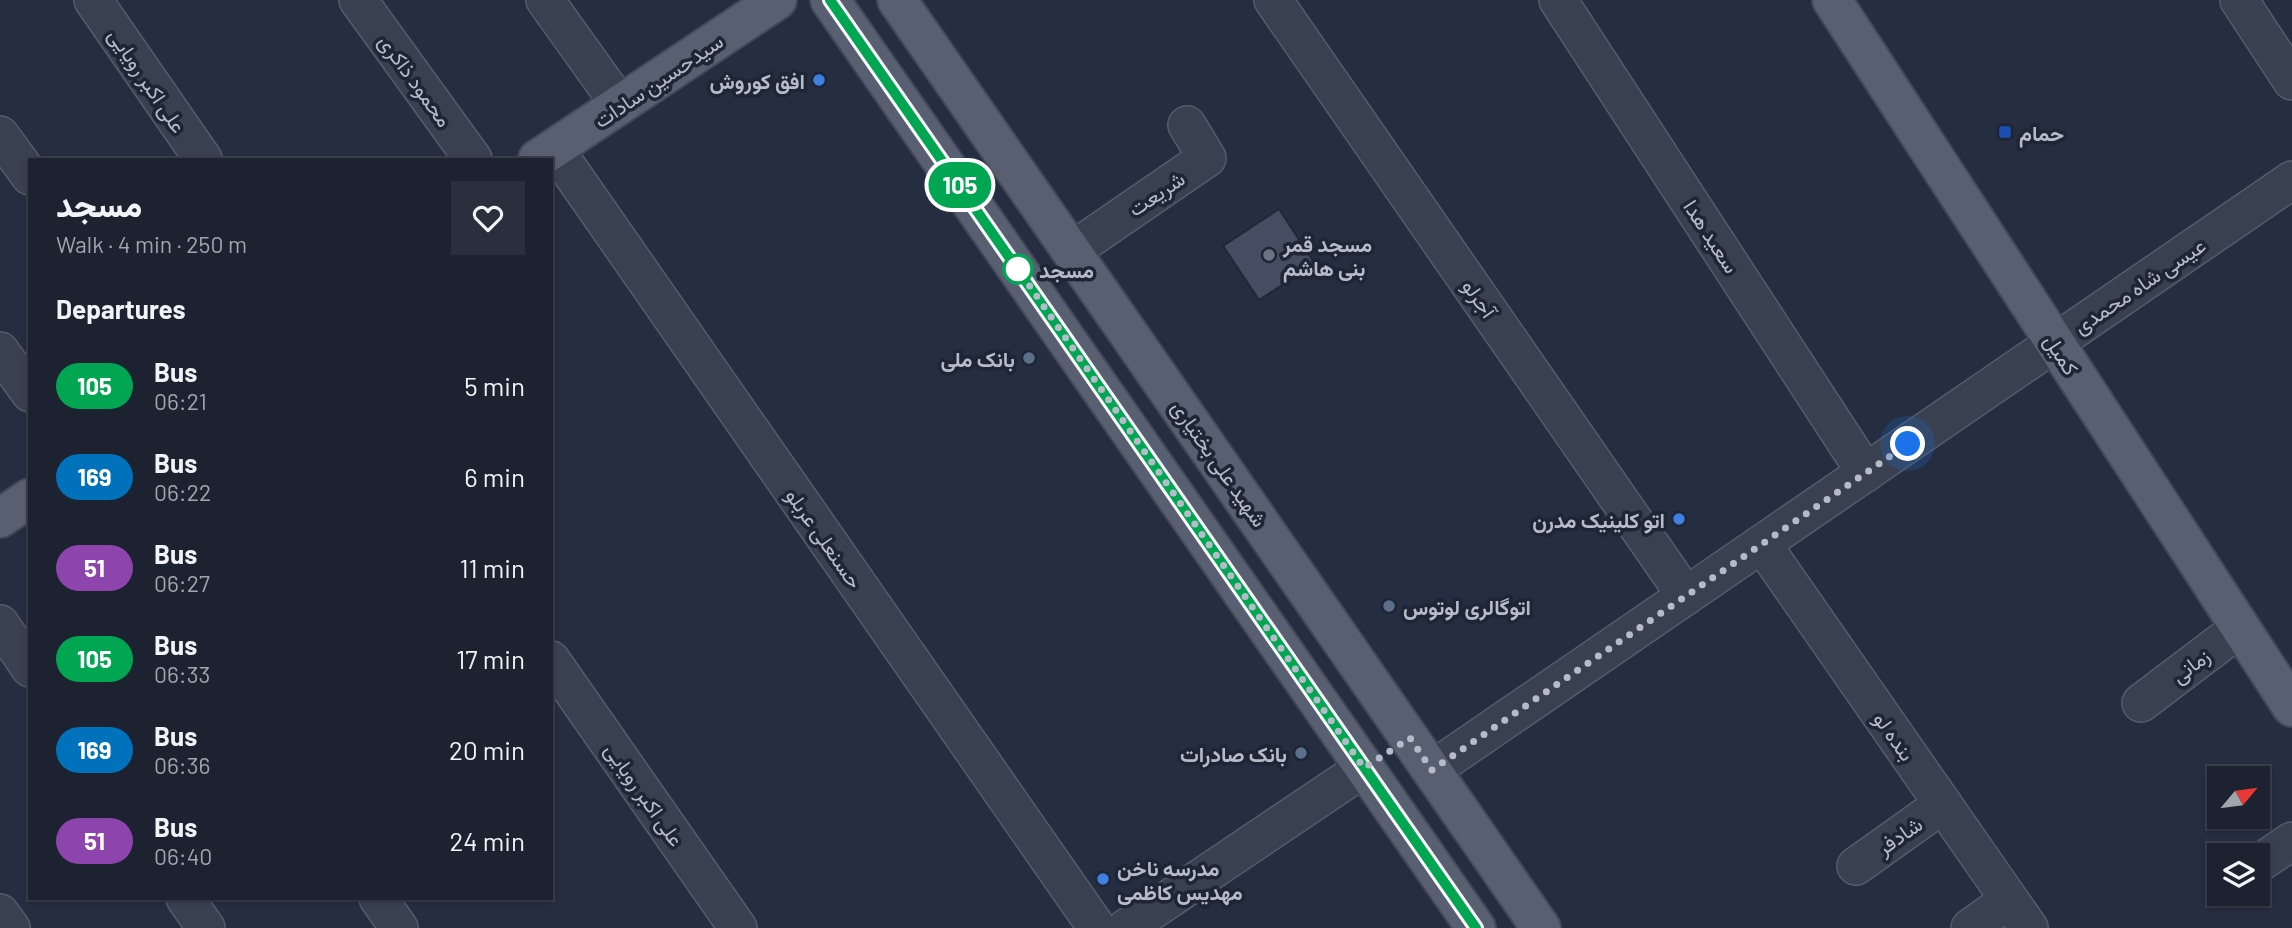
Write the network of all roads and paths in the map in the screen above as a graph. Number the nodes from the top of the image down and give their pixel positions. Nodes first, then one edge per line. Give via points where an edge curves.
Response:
1 (93, 0) edge
2 (358, 0) edge
3 (545, 0) edge
4 (777, 0) edge
5 (830, 0) edge
6 (897, 0) edge
7 (1273, 0) edge
8 (1558, 0) edge
9 (2239, 0) edge
10 (1837, 2) edge
11 (2292, 81) edge
12 (620, 105) junction
13 (1187, 125) dead end
14 (0, 135) edge
15 (546, 154) edge
16 (202, 158) edge
17 (472, 158) edge
18 (553, 164) edge
19 (28, 174) edge
20 (2292, 180) edge
21 (1073, 250) junction
22 (2054, 343) junction
23 (0, 351) edge
24 (28, 390) edge
25 (1866, 472) junction
26 (28, 499) edge
27 (0, 518) edge
28 (1762, 544) junction
29 (1686, 596) junction
30 (0, 624) edge
31 (2240, 628) junction
32 (553, 663) edge
33 (28, 665) edge
34 (2141, 703) dead end
35 (2292, 707) edge
36 (1410, 738) junction
37 (1364, 768) junction
38 (1432, 770) junction
39 (1943, 804) junction
40 (2292, 841) edge
41 (2270, 856) edge
42 (1856, 866) dead end
43 (187, 900) edge
44 (379, 900) edge
45 (0, 913) edge
46 (2019, 914) edge
47 (10, 928) edge
48 (206, 928) edge
49 (399, 928) edge
50 (738, 928) edge
51 (1097, 928) edge
52 (1126, 928) edge
53 (1476, 928) edge
54 (1541, 928) edge
55 (1970, 928) edge

1 - 16 street, علی اکبر رویایی
2 - 17 street, محمود ذاکری
3 - 12 street
4 - 12 main road, سیدحسین سادات
5 - 37 main road
6 - 21 main road, شهید علی بختیاری
7 - 29 street, آجرلو
8 - 25 street, سعید هدا
9 - 11 street
10 - 22 main road, کمیل
12 - 15 main road, سیدحسین سادات
13 - 21 street, شریعت via 1207,158
14 - 19 street
18 - 51 street, حسنعلی عربلو
20 - 22 street, عیسی شاه محمدی
21 - 36 main road, شهید علی بختیاری
22 - 25 street, عیسی شاه محمدی
22 - 31 main road, کمیل
23 - 24 street
25 - 28 street, عیسی شاه محمدی
26 - 27 main road
28 - 29 street, عیسی شاه محمدی
28 - 39 street, بنده لو
29 - 38 street, عیسی شاه محمدی
30 - 33 street
31 - 34 street, زمانی
31 - 35 main road, کمیل
32 - 50 street, علی اکبر رویایی
36 - 37 main road
36 - 38 main road, شهید علی بختیاری
37 - 52 street
37 - 53 main road
38 - 54 main road, شهید علی بختیاری
39 - 42 street, شادفر
39 - 46 street, بنده لو
40 - 41 street
43 - 48 street
44 - 49 street
45 - 47 street
46 - 55 street

